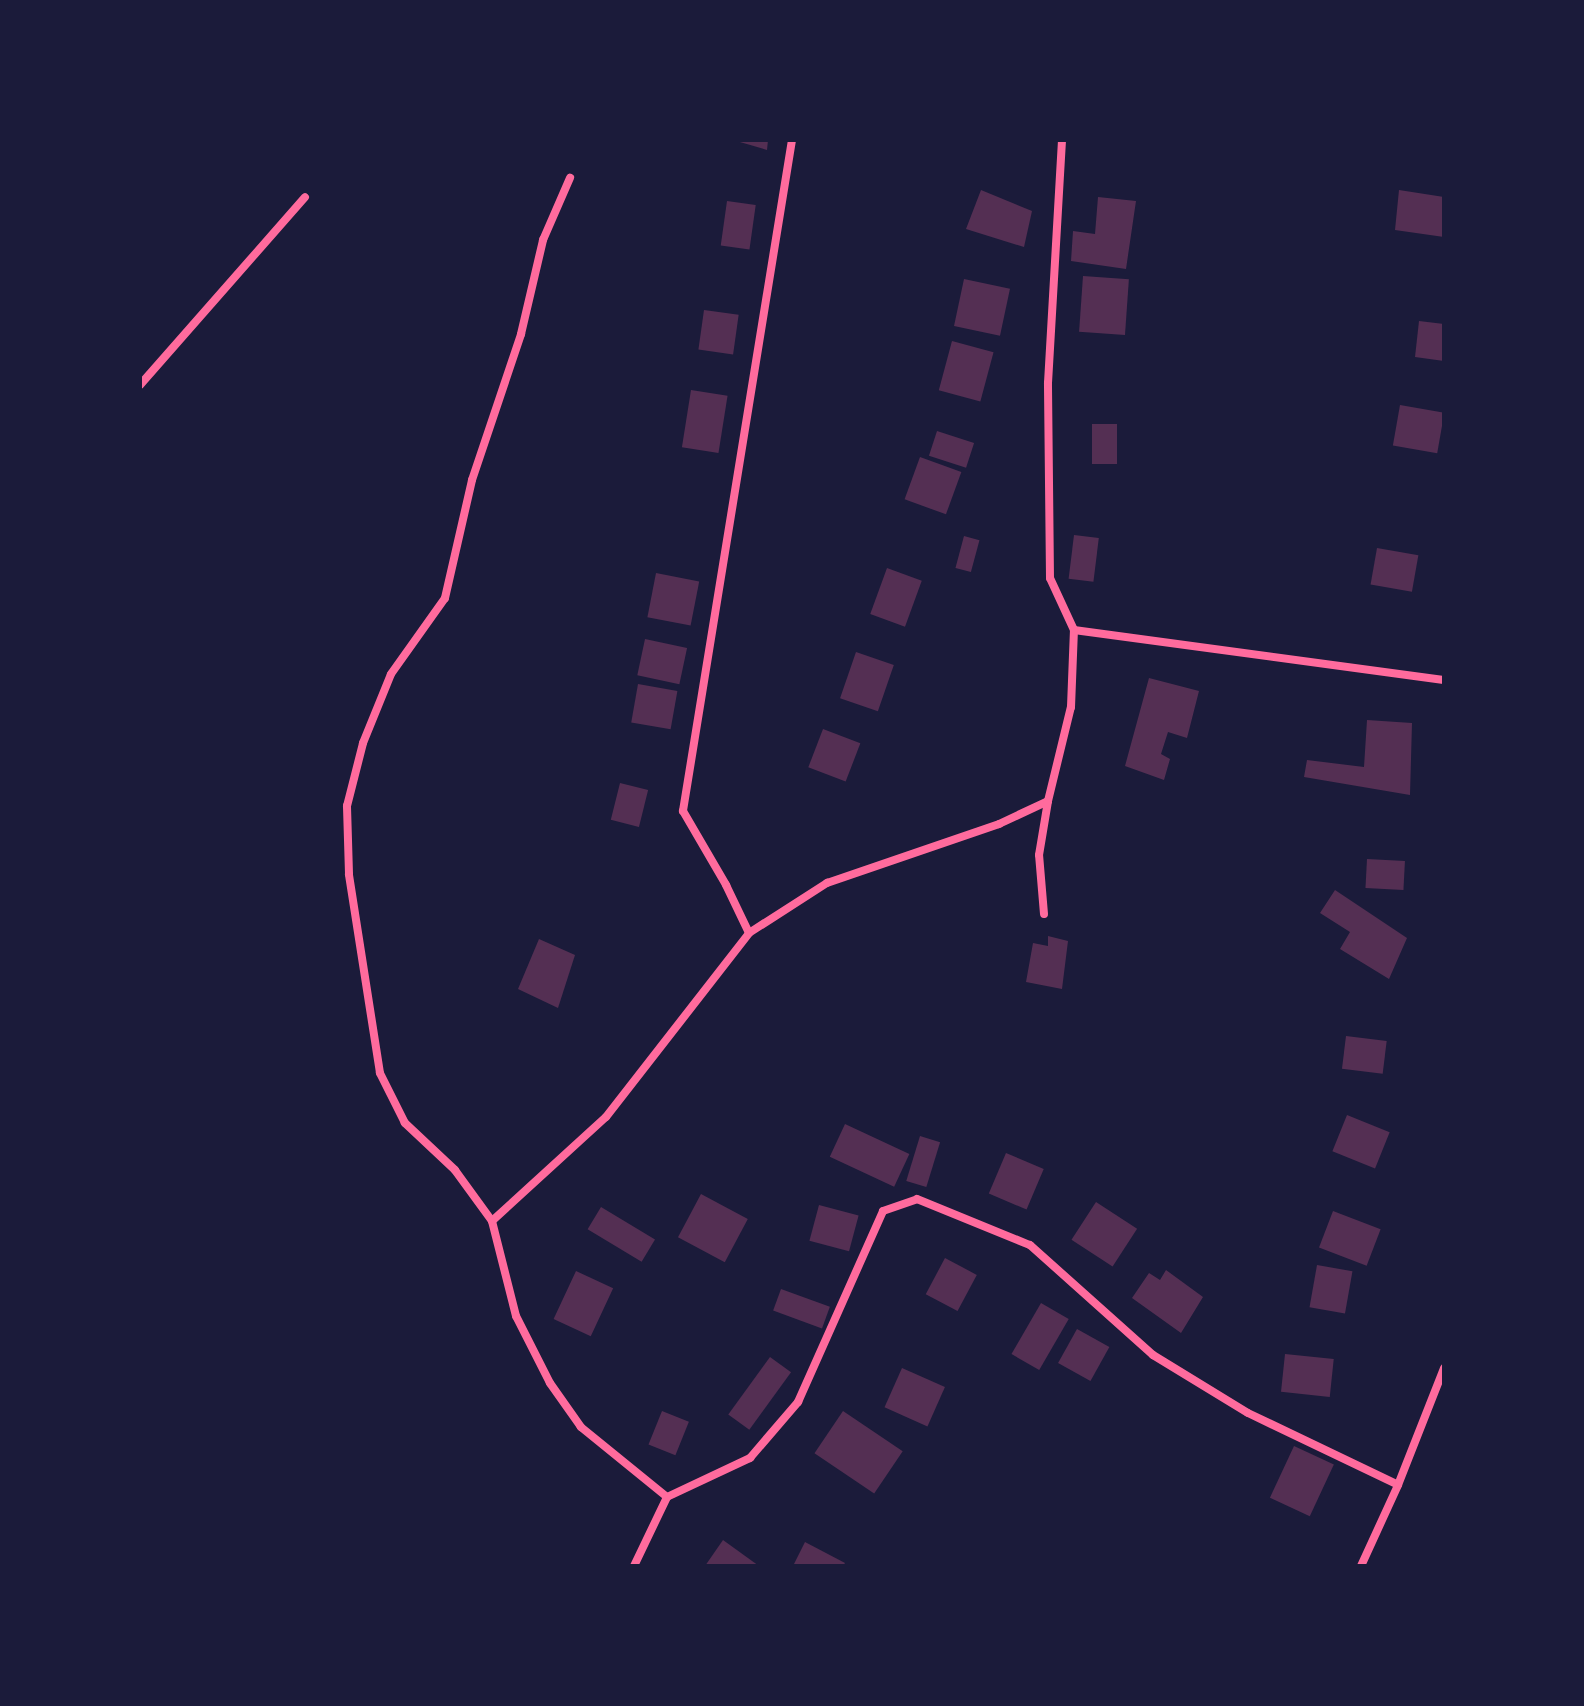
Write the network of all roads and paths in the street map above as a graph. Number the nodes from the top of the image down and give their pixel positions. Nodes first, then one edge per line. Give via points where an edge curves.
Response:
1 (792, 140) edge
2 (1062, 140) edge
3 (570, 178) dead end
4 (305, 197) dead end
5 (140, 385) edge
6 (1074, 630) junction
7 (1444, 680) edge
8 (1048, 801) junction
9 (1044, 914) dead end
10 (749, 933) junction
11 (492, 1221) junction
12 (1444, 1368) edge
13 (1398, 1485) junction
14 (667, 1497) junction
15 (634, 1566) edge
16 (1361, 1566) edge

1 - 10 street via 683,811
2 - 6 street via 1048,383 1050,578
3 - 11 street via 543,240 521,334 472,480 445,598 391,674 363,743 347,806 349,874 380,1073 405,1123 455,1170
4 - 5 street
6 - 7 street
6 - 8 street via 1071,707
8 - 9 street via 1039,855
8 - 10 street via 999,824 827,883
10 - 11 street via 606,1117
11 - 14 street via 516,1316 550,1383 581,1427
12 - 13 street
13 - 14 street via 1248,1413 1153,1355 1030,1245 917,1199 883,1211 798,1402 750,1458
13 - 16 street
14 - 15 street

